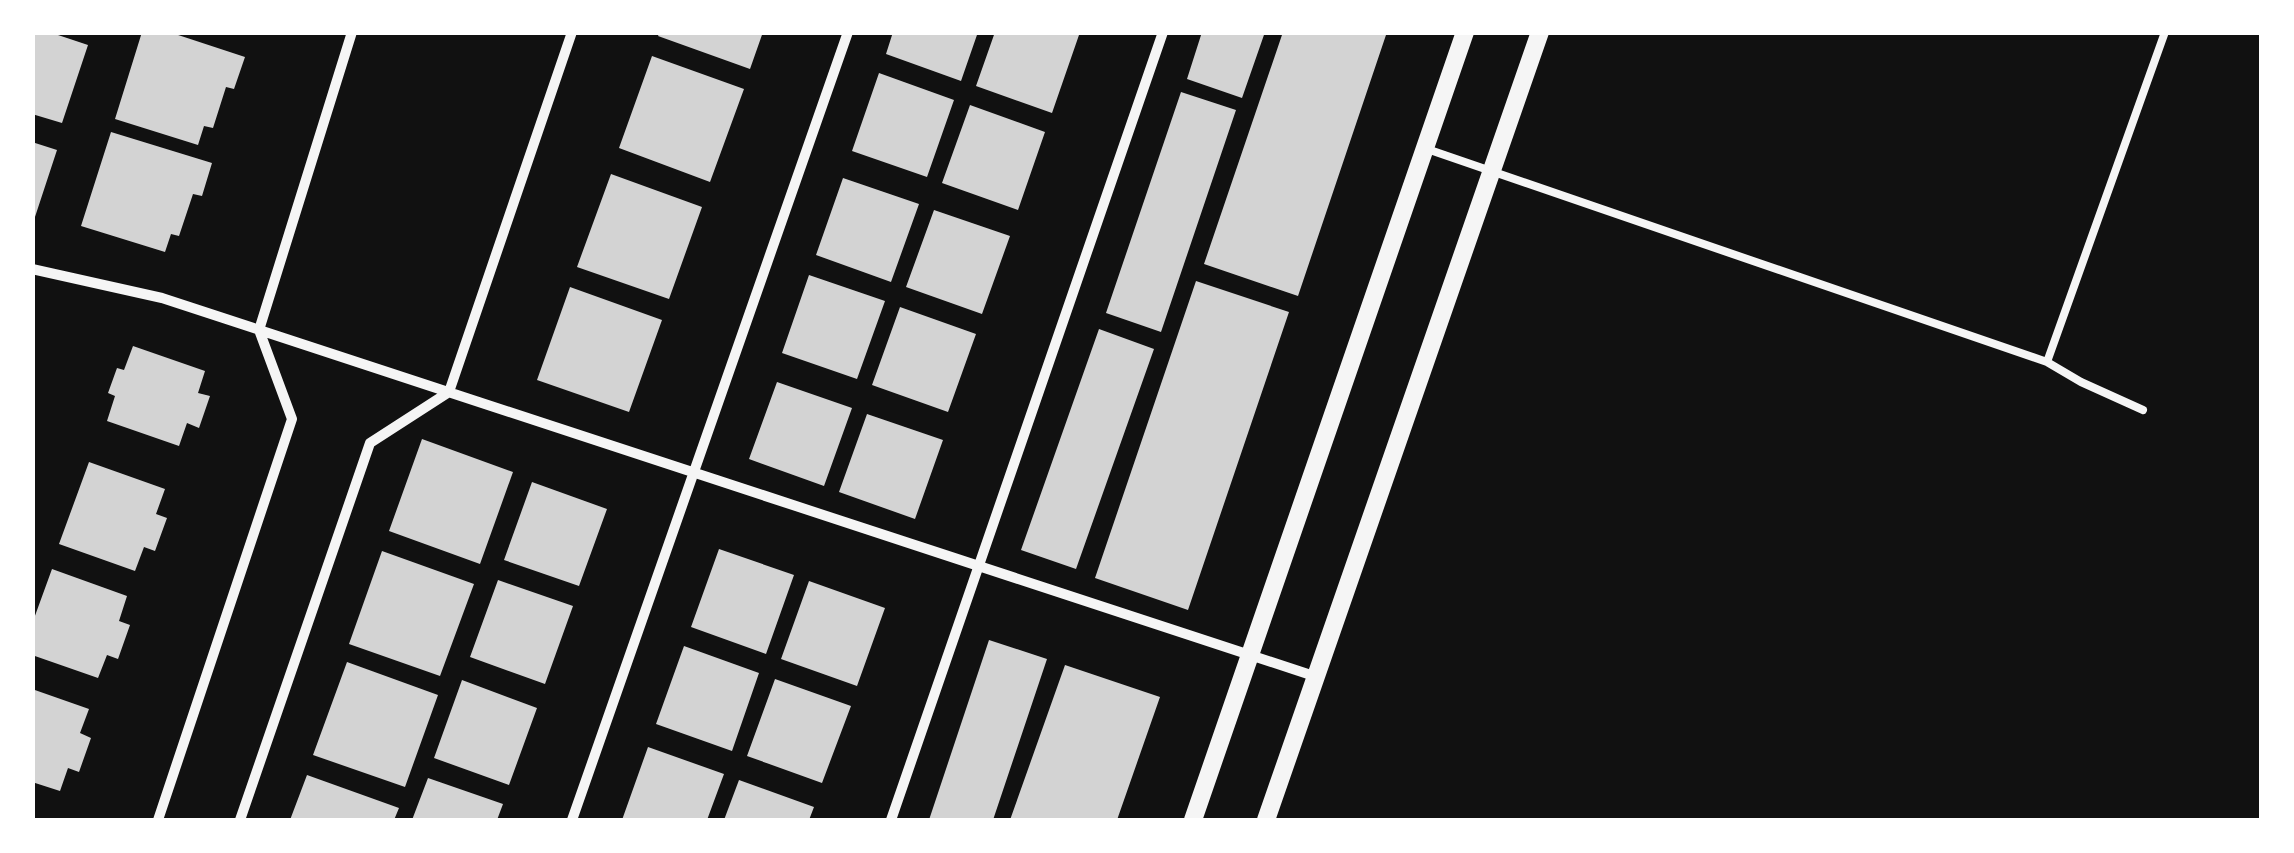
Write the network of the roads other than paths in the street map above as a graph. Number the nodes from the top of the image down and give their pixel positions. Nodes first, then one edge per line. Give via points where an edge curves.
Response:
1 (352, 32) edge
2 (572, 32) edge
3 (848, 32) edge
4 (1163, 32) edge
5 (1465, 32) edge
6 (1540, 32) edge
7 (2165, 32) edge
8 (1425, 148) junction
9 (1492, 172) junction
10 (32, 269) edge
11 (259, 330) junction
12 (2046, 362) junction
13 (448, 392) junction
14 (2143, 410) dead end
15 (694, 473) junction
16 (979, 567) junction
17 (1248, 656) junction
18 (1317, 677) junction
19 (158, 820) edge
20 (240, 820) edge
21 (572, 820) edge
22 (892, 820) edge
23 (1193, 820) edge
24 (1266, 820) edge

1 - 11 street
2 - 13 street
3 - 15 street
4 - 16 street
5 - 8 street
6 - 9 street
7 - 12 lane
8 - 9 lane
8 - 17 street
9 - 12 lane
9 - 18 street
10 - 11 street via 162,298
11 - 13 street
11 - 19 street via 292,419
12 - 14 lane
13 - 15 street
13 - 20 street via 370,443
15 - 16 street
15 - 21 street
16 - 17 street
16 - 22 street
17 - 18 street
17 - 23 street
18 - 24 street

